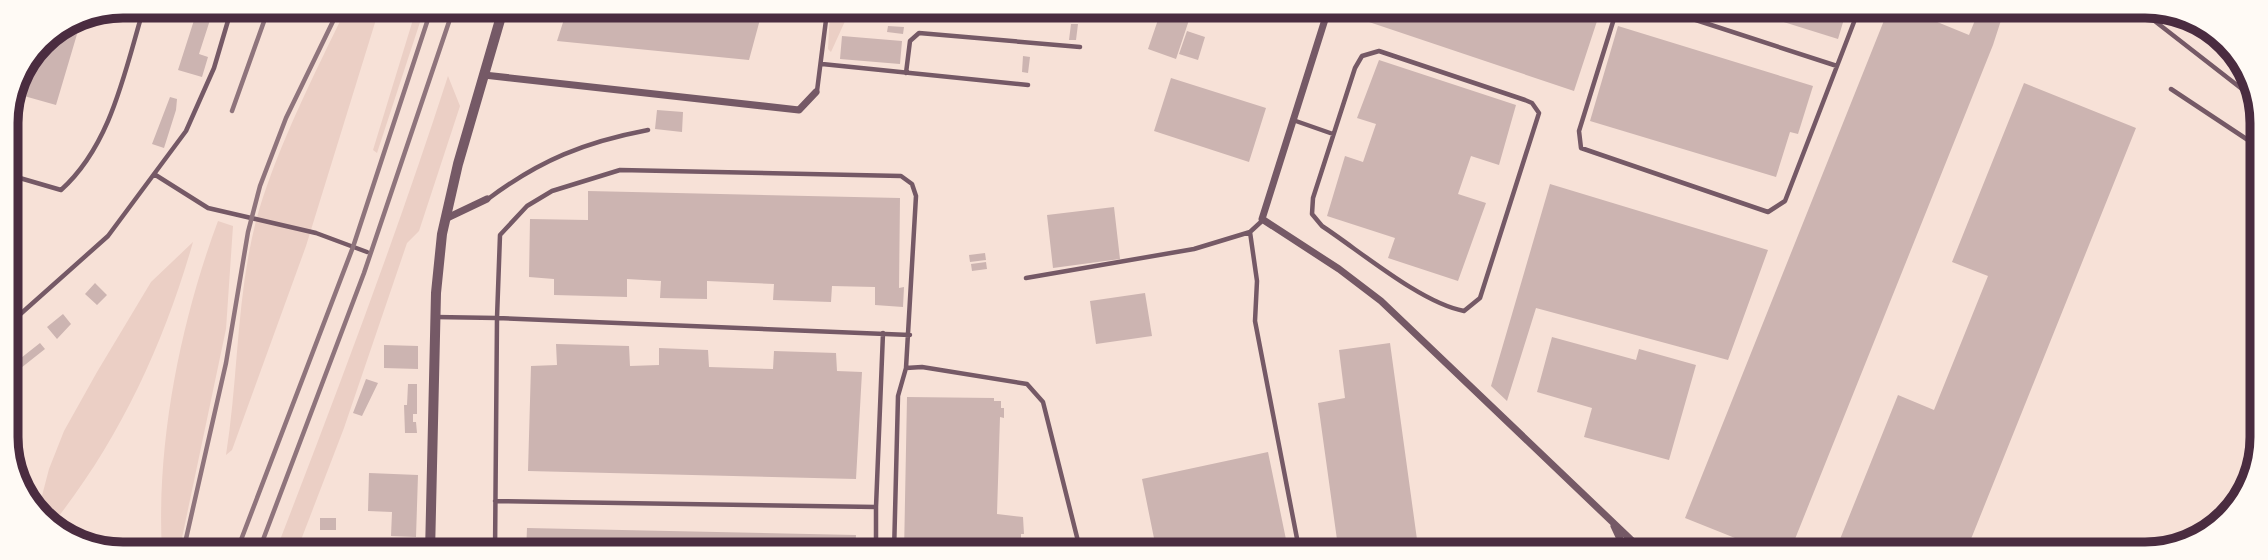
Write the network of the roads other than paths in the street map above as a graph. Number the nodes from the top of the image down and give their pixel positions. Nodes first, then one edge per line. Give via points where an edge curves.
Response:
1 (141, 18) edge
2 (229, 18) edge
3 (501, 18) edge
4 (826, 18) edge
5 (1325, 18) edge
6 (1614, 18) edge
7 (1690, 18) edge
8 (1856, 18) edge
9 (2152, 19) edge
10 (1080, 47) dead end
11 (822, 64) junction
12 (1837, 66) junction
13 (906, 73) junction
14 (484, 75) junction
15 (1028, 85) dead end
16 (2171, 89) dead end
17 (816, 92) joint
18 (2245, 92) edge
19 (1293, 120) junction
20 (648, 130) dead end
21 (1333, 134) junction
22 (2250, 141) edge
23 (154, 174) junction
24 (18, 177) edge
25 (487, 199) joint
26 (445, 219) junction
27 (1263, 220) junction
28 (1250, 232) junction
29 (367, 252) dead end
30 (1026, 278) dead end
31 (18, 316) edge
32 (435, 317) junction
33 (497, 318) junction
34 (883, 332) junction
35 (909, 335) junction
36 (906, 368) junction
37 (495, 501) junction
38 (876, 507) junction
39 (1612, 522) junction
40 (430, 542) edge
41 (495, 542) edge
42 (876, 542) edge
43 (894, 542) edge
44 (1078, 542) edge
45 (1298, 542) edge
46 (1621, 542) edge
47 (1633, 542) edge

1 - 24 lane via 114,107 89,158 73,179 61,190
2 - 23 lane via 214,68 186,131
3 - 14 street
4 - 11 lane
5 - 19 street
6 - 12 lane via 1579,131 1581,148 1761,212 1785,201
7 - 12 lane
8 - 12 lane
9 - 18 lane
10 - 13 lane via 919,33 909,41
11 - 13 lane
11 - 17 lane
13 - 15 lane
14 - 17 street via 799,110
14 - 26 street
16 - 22 lane
19 - 21 lane
19 - 27 street
20 - 25 lane via 547,160
21 - 21 lane via 1355,68 1370,52 1379,51 1532,103 1538,120 1480,298 1472,308 1448,308 1426,296 1316,221 1311,205
23 - 29 lane via 208,208 316,233
23 - 31 lane via 108,236
25 - 26 street
26 - 32 street
27 - 28 lane
27 - 39 street via 1339,269 1433,347
28 - 30 lane via 1194,249
28 - 45 lane via 1257,281 1255,321
32 - 33 lane
32 - 40 street
33 - 34 lane
33 - 35 lane via 500,235 527,206 552,191 620,170 894,174 912,184 916,197
33 - 37 lane
34 - 35 lane
34 - 38 lane
35 - 36 lane
36 - 43 lane via 898,396
36 - 44 lane via 1027,384 1043,402
37 - 38 lane
37 - 41 lane
38 - 42 lane
39 - 46 street
39 - 47 street

